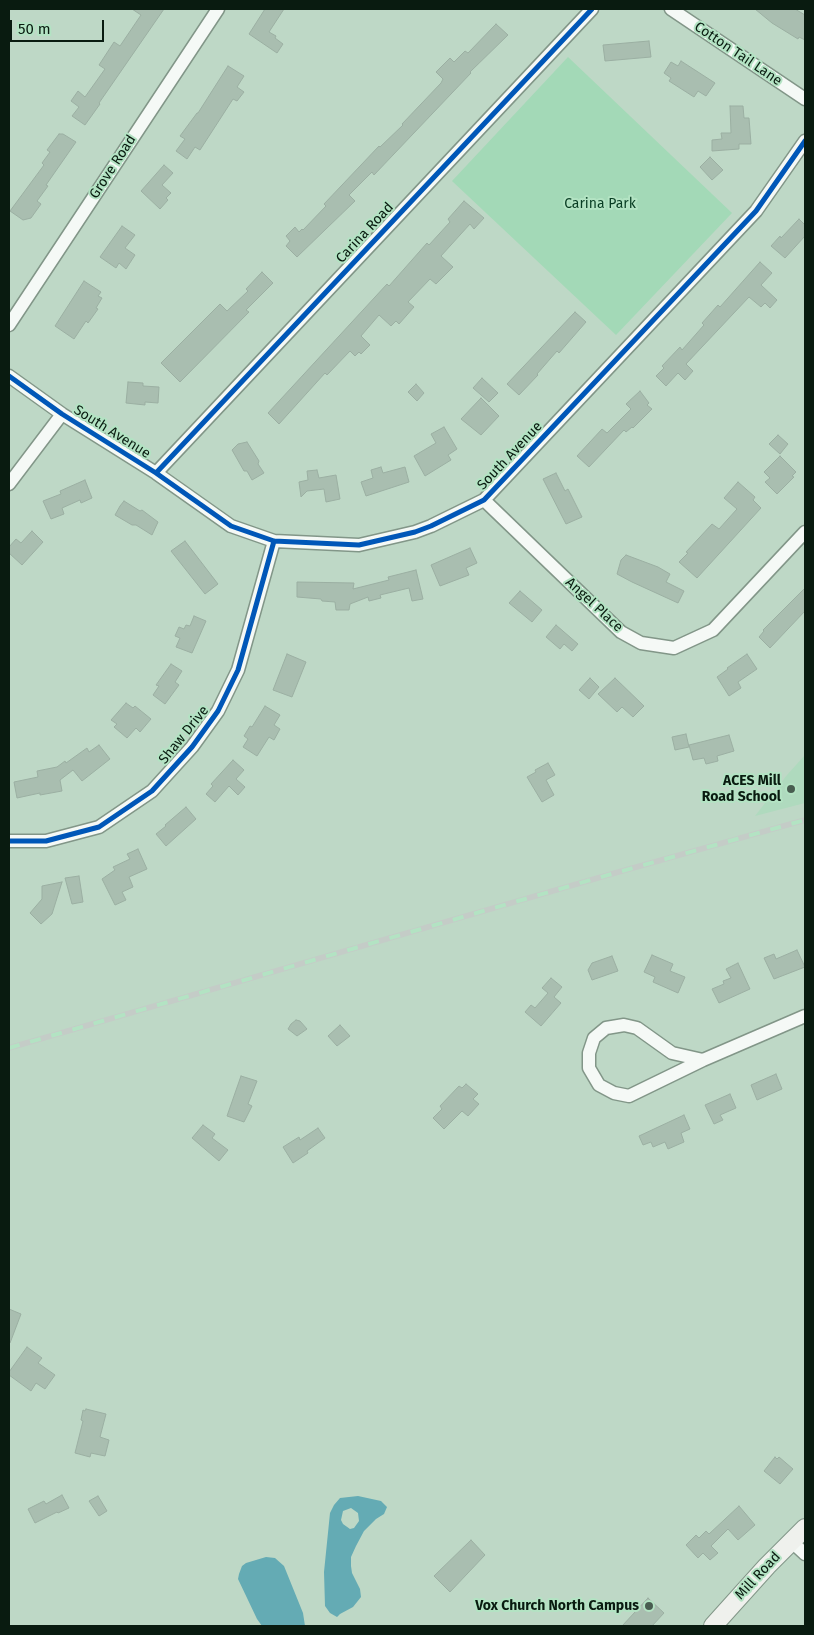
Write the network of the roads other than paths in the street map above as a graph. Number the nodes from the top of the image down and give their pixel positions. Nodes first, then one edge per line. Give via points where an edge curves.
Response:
1 (218, 9) edge
2 (592, 9) edge
3 (671, 9) edge
4 (805, 99) edge
5 (805, 141) edge
6 (9, 325) edge
7 (9, 376) edge
8 (62, 414) junction
9 (156, 472) junction
10 (9, 484) edge
11 (484, 500) junction
12 (805, 532) edge
13 (274, 541) junction
14 (9, 841) edge
15 (805, 1016) edge
16 (703, 1060) junction
17 (805, 1528) edge
18 (791, 1541) junction
19 (805, 1554) edge
20 (713, 1626) edge

1 - 6 street, Grove Road
2 - 9 street, Carina Road
3 - 4 street, Cotton Tail Lane
5 - 11 street, South Avenue via 756,211
7 - 8 street, South Avenue
8 - 9 street, South Avenue
8 - 10 street
9 - 13 street, South Avenue via 230,526
11 - 12 street, Angel Place via 621,632 641,643 674,648 713,630
11 - 13 street, South Avenue via 415,532 359,545
13 - 14 street, Shaw Drive via 238,670 218,711 192,748 152,791 99,828 46,841
15 - 16 street
16 - 16 street via 629,1096 599,1085 589,1068 594,1038 606,1028 624,1024 637,1028 672,1054
17 - 18 street, Mill Road
18 - 19 street
18 - 20 street, Mill Road

